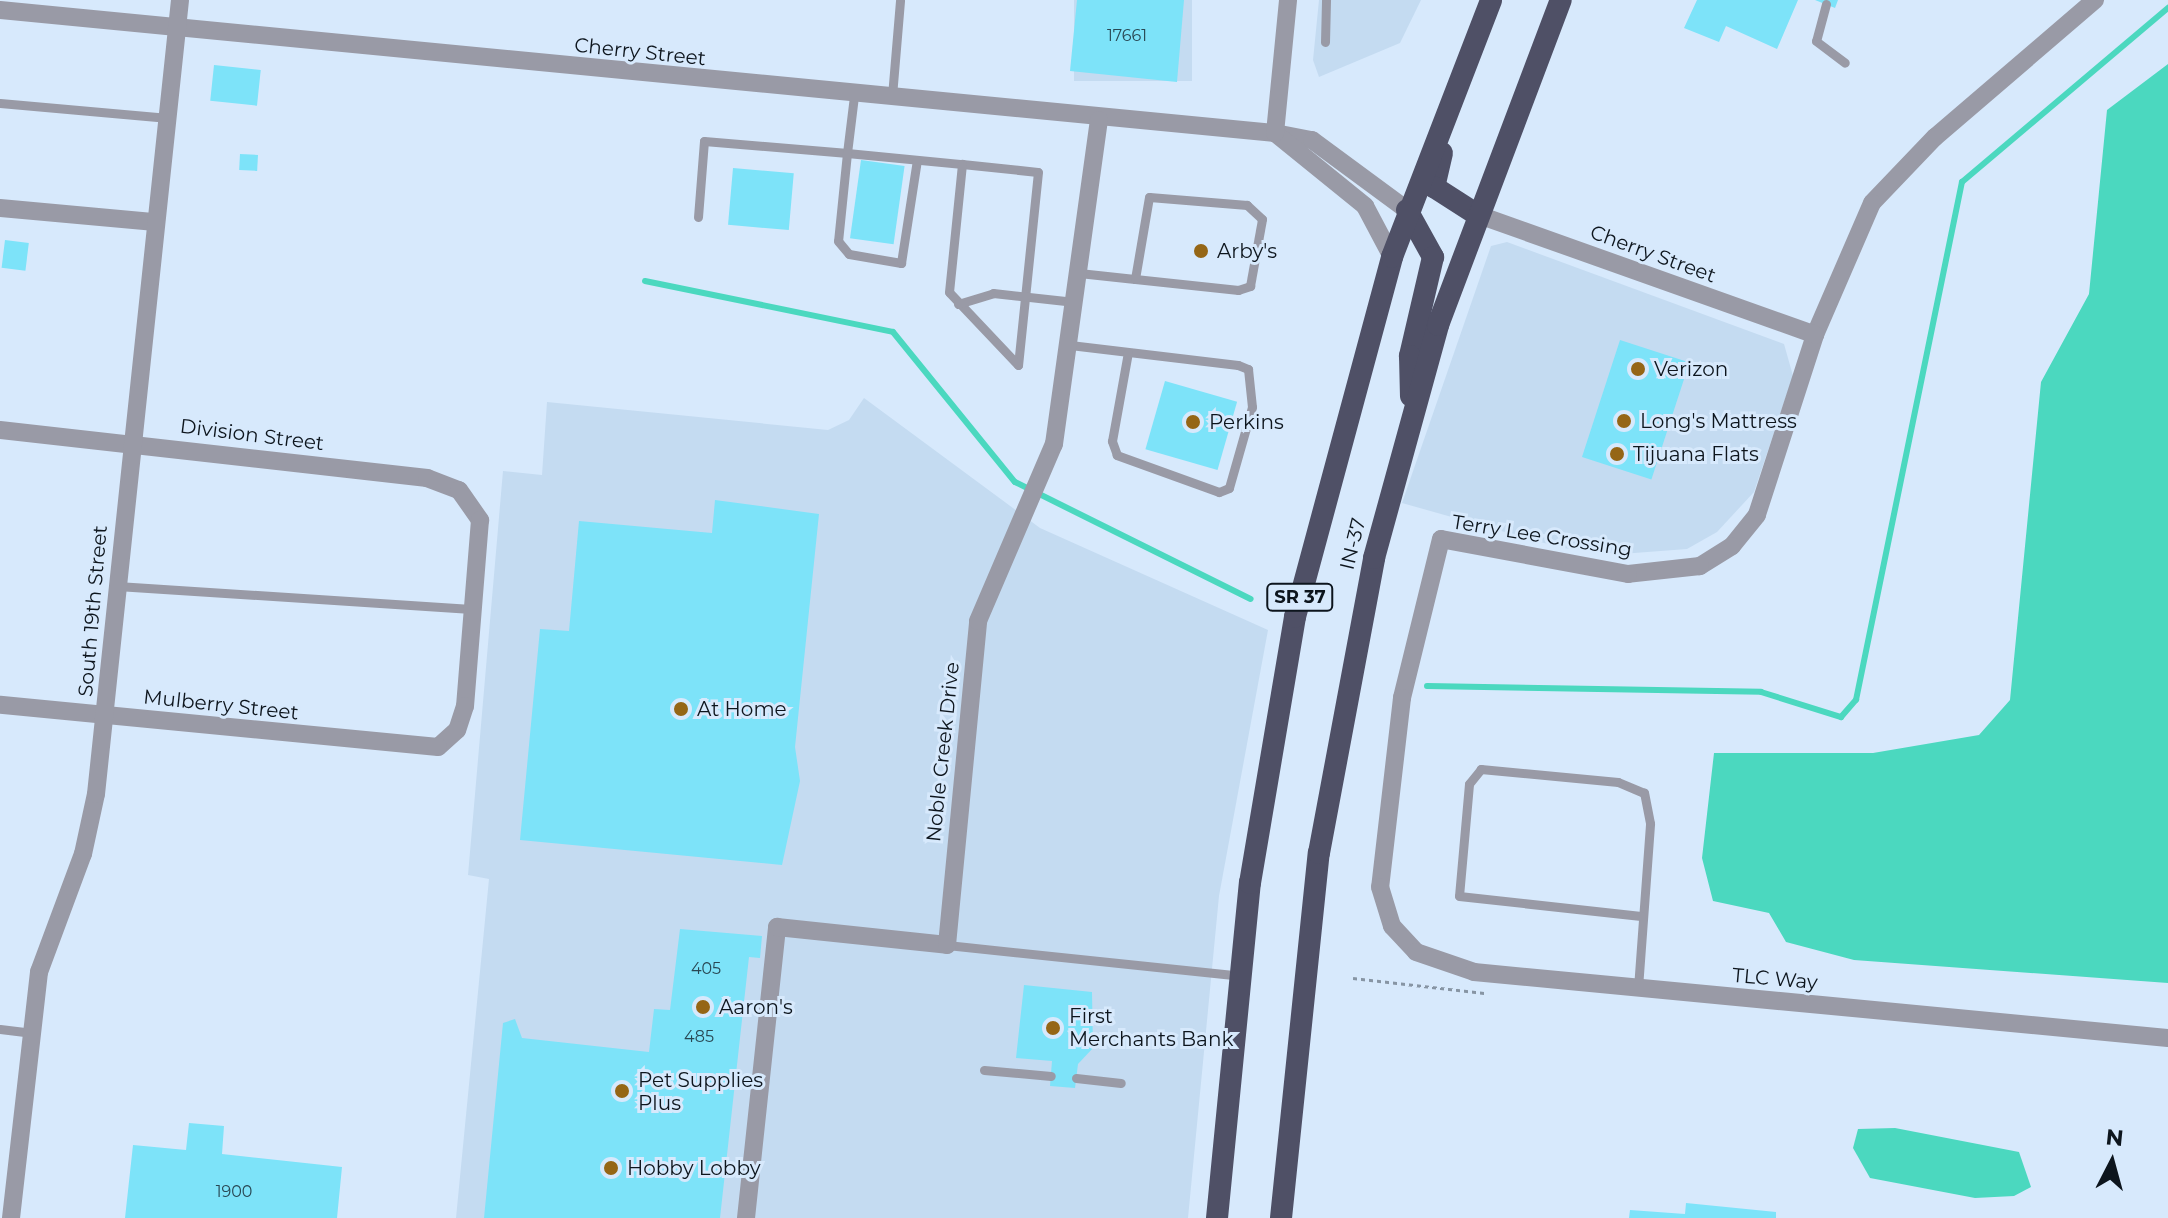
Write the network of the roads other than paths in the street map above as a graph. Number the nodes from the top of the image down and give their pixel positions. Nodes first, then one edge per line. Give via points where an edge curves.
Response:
1 (180, 0) edge
2 (900, 0) edge
3 (1288, 0) edge
4 (1326, 0) edge
5 (1491, 0) edge
6 (1561, 0) edge
7 (2095, 0) edge
8 (1826, 4) dead end
9 (0, 10) edge
10 (177, 28) junction
11 (1477, 31) junction
12 (1325, 42) dead end
13 (1845, 63) dead end
14 (854, 96) junction
15 (892, 99) junction
16 (0, 103) edge
17 (168, 118) junction
18 (1099, 120) junction
19 (1275, 133) junction
20 (847, 153) junction
21 (917, 160) junction
22 (962, 164) junction
23 (0, 208) edge
24 (1407, 210) junction
25 (1476, 214) junction
26 (698, 217) dead end
27 (155, 222) junction
28 (1392, 257) junction
29 (1079, 273) junction
30 (1135, 279) junction
31 (1028, 295) junction
32 (1075, 302) junction
33 (958, 304) junction
34 (1815, 335) junction
35 (1070, 345) junction
36 (1128, 352) junction
37 (1411, 417) junction
38 (0, 430) edge
39 (131, 443) junction
40 (117, 586) junction
41 (471, 609) junction
42 (0, 705) edge
43 (105, 716) junction
44 (1641, 916) junction
45 (1392, 926) joint
46 (947, 945) junction
47 (1240, 976) junction
48 (1638, 988) junction
49 (0, 1029) edge
50 (31, 1033) junction
51 (2168, 1038) edge
52 (984, 1070) dead end
53 (1051, 1076) dead end
54 (1076, 1078) dead end
55 (1121, 1083) dead end
56 (11, 1218) edge
57 (746, 1218) edge
58 (1217, 1218) edge
59 (1281, 1218) edge

1 - 10 street, South 19th Street
2 - 15 lane
3 - 19 street
4 - 12 lane
5 - 11 highway, IN-37 / SR 37
6 - 25 highway, IN-37 / SR 37
7 - 34 street, Terry Lee Crossing via 1889,180 1858,225
8 - 13 lane via 1816,41
9 - 10 street, Cherry Street
10 - 14 street, Cherry Street
10 - 17 street, South 19th Street
11 - 24 highway, IN-37 / SR 37
11 - 25 highway via 1434,187
14 - 15 street, Cherry Street
14 - 20 lane
15 - 18 street, Cherry Street
16 - 17 lane
17 - 27 street, South 19th Street
18 - 19 street, Cherry Street
18 - 29 street, Noble Creek Drive
19 - 24 street, Cherry Street via 1312,140
19 - 28 street via 1365,206
20 - 21 lane
20 - 21 lane via 838,241 849,254 901,263
20 - 26 lane via 704,141
21 - 22 lane
22 - 31 lane via 1038,172
22 - 33 lane via 947,279
23 - 27 street
24 - 28 highway, IN-37 / SR 37
24 - 37 highway via 1433,257 1410,356
25 - 34 street, Cherry Street
25 - 37 highway, IN-37 / SR 37
27 - 39 street, South 19th Street
28 - 47 highway, IN-37 / SR 37 via 1295,617
29 - 30 lane
29 - 32 street, Noble Creek Drive
30 - 30 lane via 1250,286 1262,219 1247,205 1149,197
31 - 32 lane
31 - 33 lane via 993,293
31 - 33 lane via 1018,365
32 - 35 street, Noble Creek Drive
34 - 45 street, Terry Lee Crossing via 1757,515 1732,546 1700,566 1628,574 1441,539 1384,812 1380,887
35 - 36 lane
35 - 46 street, Noble Creek Drive via 1043,475 978,621
36 - 36 lane via 1248,369 1252,407 1229,488 1219,492 1117,455 1112,441
37 - 59 highway, IN-37 / SR 37 via 1340,721 1306,956
38 - 39 street, Division Street
39 - 40 street, South 19th Street
39 - 41 street, Division Street via 439,480 466,497 480,520
40 - 41 lane
40 - 43 street, South 19th Street
41 - 43 street, Mulberry Street via 462,718 438,747
42 - 43 street, Mulberry Street
43 - 50 street, South 19th Street via 89,832 49,935
44 - 44 lane via 1650,823 1644,793 1618,782 1481,769 1469,784 1459,896
44 - 48 lane
45 - 48 street, TLC Way via 1416,952 1445,966
46 - 47 lane
46 - 57 street via 777,927
47 - 58 highway, IN-37 / SR 37
48 - 51 street, TLC Way
49 - 50 lane
50 - 56 street, South 19th Street
52 - 53 lane
54 - 55 lane

